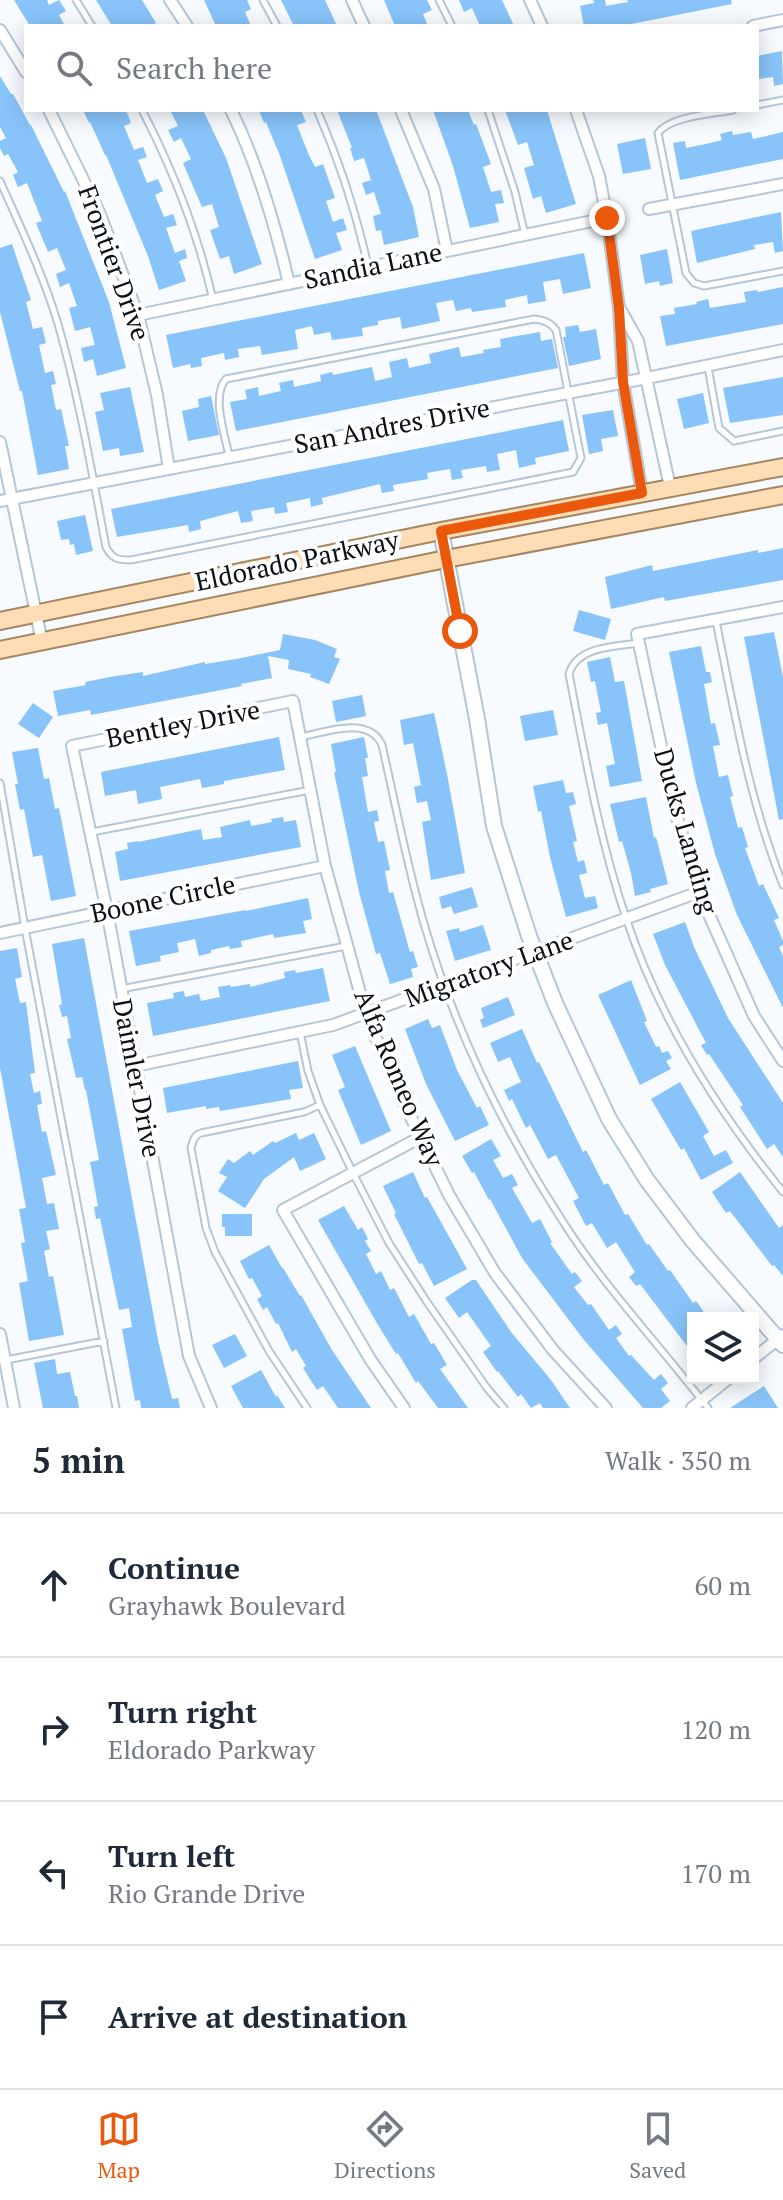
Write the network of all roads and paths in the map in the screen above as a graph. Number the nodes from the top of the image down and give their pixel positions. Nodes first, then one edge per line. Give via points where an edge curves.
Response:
1 (76, 0) edge
2 (170, 0) edge
3 (263, 0) edge
4 (352, 0) edge
5 (439, 0) edge
6 (530, 0) edge
7 (783, 20) edge
8 (91, 24) edge
9 (186, 24) edge
10 (276, 24) edge
11 (363, 24) edge
12 (451, 24) edge
13 (541, 24) edge
14 (759, 25) edge
15 (0, 30) edge
16 (24, 69) edge
17 (783, 100) edge
18 (759, 105) edge
19 (50, 112) edge
20 (143, 112) edge
21 (232, 112) edge
22 (318, 112) edge
23 (402, 112) edge
24 (489, 112) edge
25 (577, 112) edge
26 (722, 112) edge
27 (0, 181) edge
28 (783, 184) edge
29 (672, 204) junction
30 (649, 209) dead end
31 (607, 218) junction
32 (525, 235) junction
33 (447, 251) junction
34 (369, 267) junction
35 (783, 271) edge
36 (289, 284) junction
37 (213, 300) junction
38 (619, 308) junction
39 (138, 315) junction
40 (783, 350) edge
41 (707, 365) junction
42 (647, 378) junction
43 (623, 382) junction
44 (568, 392) junction
45 (783, 431) edge
46 (0, 442) edge
47 (229, 457) junction
48 (783, 467) edge
49 (169, 469) junction
50 (94, 483) junction
51 (670, 487) junction
52 (642, 493) junction
53 (783, 495) edge
54 (12, 499) junction
55 (0, 501) edge
56 (441, 531) junction
57 (446, 559) junction
58 (783, 607) edge
59 (37, 614) junction
60 (716, 620) junction
61 (0, 621) edge
62 (638, 638) junction
63 (42, 642) junction
64 (0, 650) edge
65 (293, 701) joint
66 (300, 737) junction
67 (72, 746) joint
68 (0, 783) edge
69 (311, 790) junction
70 (90, 832) junction
71 (325, 866) junction
72 (783, 885) edge
73 (699, 892) junction
74 (107, 911) junction
75 (626, 919) junction
76 (25, 928) junction
77 (0, 933) edge
78 (347, 945) junction
79 (535, 953) junction
80 (444, 986) junction
81 (121, 989) junction
82 (366, 1015) junction
83 (300, 1032) junction
84 (780, 1048) edge
85 (783, 1061) edge
86 (135, 1066) junction
87 (320, 1105) junction
88 (421, 1137) junction
89 (353, 1173) junction
90 (783, 1192) edge
91 (0, 1334) edge
92 (781, 1340) edge
93 (104, 1341) junction
94 (759, 1355) edge
95 (5, 1360) junction
96 (723, 1384) edge
97 (705, 1404) edge
98 (14, 1408) edge
99 (116, 1408) edge
100 (211, 1408) edge
101 (307, 1408) edge
102 (404, 1408) edge
103 (504, 1408) edge
104 (606, 1408) edge
105 (692, 1408) edge

1 - 8 lane
2 - 9 street
3 - 10 lane
4 - 11 street
5 - 12 lane
6 - 13 street
7 - 14 street
15 - 16 street
17 - 18 lane
19 - 39 street, Frontier Drive via 99,212
20 - 37 lane via 167,159
21 - 36 street via 274,221
22 - 34 lane via 340,166
23 - 33 street via 434,189
24 - 32 lane
25 - 31 street
26 - 29 lane via 675,121 658,133
27 - 50 lane via 57,322
28 - 29 street
29 - 30 street
29 - 35 lane via 686,273 694,283 704,286
31 - 32 street, Sandia Lane
31 - 38 street
32 - 33 street, Sandia Lane
33 - 34 street, Sandia Lane
34 - 36 street, Sandia Lane
36 - 37 street, Sandia Lane
37 - 39 street, Sandia Lane
38 - 42 street via 638,341
38 - 43 street
39 - 49 street, Frontier Drive
40 - 41 street, San Andres Drive
41 - 42 street, San Andres Drive
41 - 45 lane via 719,428 734,441
42 - 43 street, San Andres Drive
42 - 51 street
43 - 44 street, San Andres Drive
43 - 52 street
44 - 47 street, San Andres Drive
44 - 47 lane via 556,330 534,319 235,376 220,385 218,400
44 - 50 lane via 581,458 573,472 144,557 110,556
46 - 54 street
47 - 49 street, San Andres Drive
48 - 51 main road, Eldorado Parkway
49 - 50 street, San Andres Drive
50 - 54 street, San Andres Drive
51 - 52 main road, Eldorado Parkway
52 - 56 main road, Eldorado Parkway
53 - 57 main road, Eldorado Parkway
54 - 55 street, San Andres Drive
54 - 59 street
56 - 57 street
56 - 59 main road, Eldorado Parkway
57 - 63 main road, Eldorado Parkway
57 - 79 street via 494,826
58 - 60 street
59 - 61 main road, Eldorado Parkway
59 - 63 street
60 - 62 street
60 - 72 lane via 749,780
62 - 73 street, Ducks Landing via 675,811
62 - 75 lane via 586,653 569,674 598,822
63 - 64 main road, Eldorado Parkway
65 - 66 street, Alfa Romeo Way
65 - 67 street, Bentley Drive
66 - 69 street, Alfa Romeo Way
66 - 80 lane via 365,728 379,738 409,871
67 - 70 street, Daimler Drive
68 - 76 lane
69 - 70 lane
69 - 71 street, Alfa Romeo Way
70 - 74 street, Daimler Drive
71 - 74 street, Boone Circle
71 - 78 street, Alfa Romeo Way
73 - 75 street, Migratory Lane
73 - 84 street, Ducks Landing via 754,1016
74 - 76 street, Boone Circle
74 - 81 street, Daimler Drive
75 - 79 street, Migratory Lane
75 - 90 lane via 659,1001 710,1093
76 - 77 street, Boone Circle
76 - 93 lane
78 - 81 lane
78 - 82 street, Alfa Romeo Way
79 - 80 street, Migratory Lane
79 - 92 street via 609,1119 647,1180
80 - 82 street, Migratory Lane
80 - 97 lane via 490,1093 560,1219
81 - 86 street, Daimler Drive
82 - 83 street, Migratory Lane
82 - 88 street, Alfa Romeo Way
83 - 86 street, Migratory Lane
83 - 87 lane
84 - 85 street, Ducks Landing
86 - 100 street, Daimler Drive via 189,1356
87 - 89 lane
87 - 101 lane via 197,1134 191,1148 215,1252
88 - 89 street
88 - 104 street, Alfa Romeo Way via 495,1273 553,1350
89 - 102 street via 283,1210
89 - 103 lane via 389,1243
91 - 95 street
92 - 94 street
93 - 95 lane
93 - 99 lane
95 - 98 street
96 - 97 street
97 - 105 street

